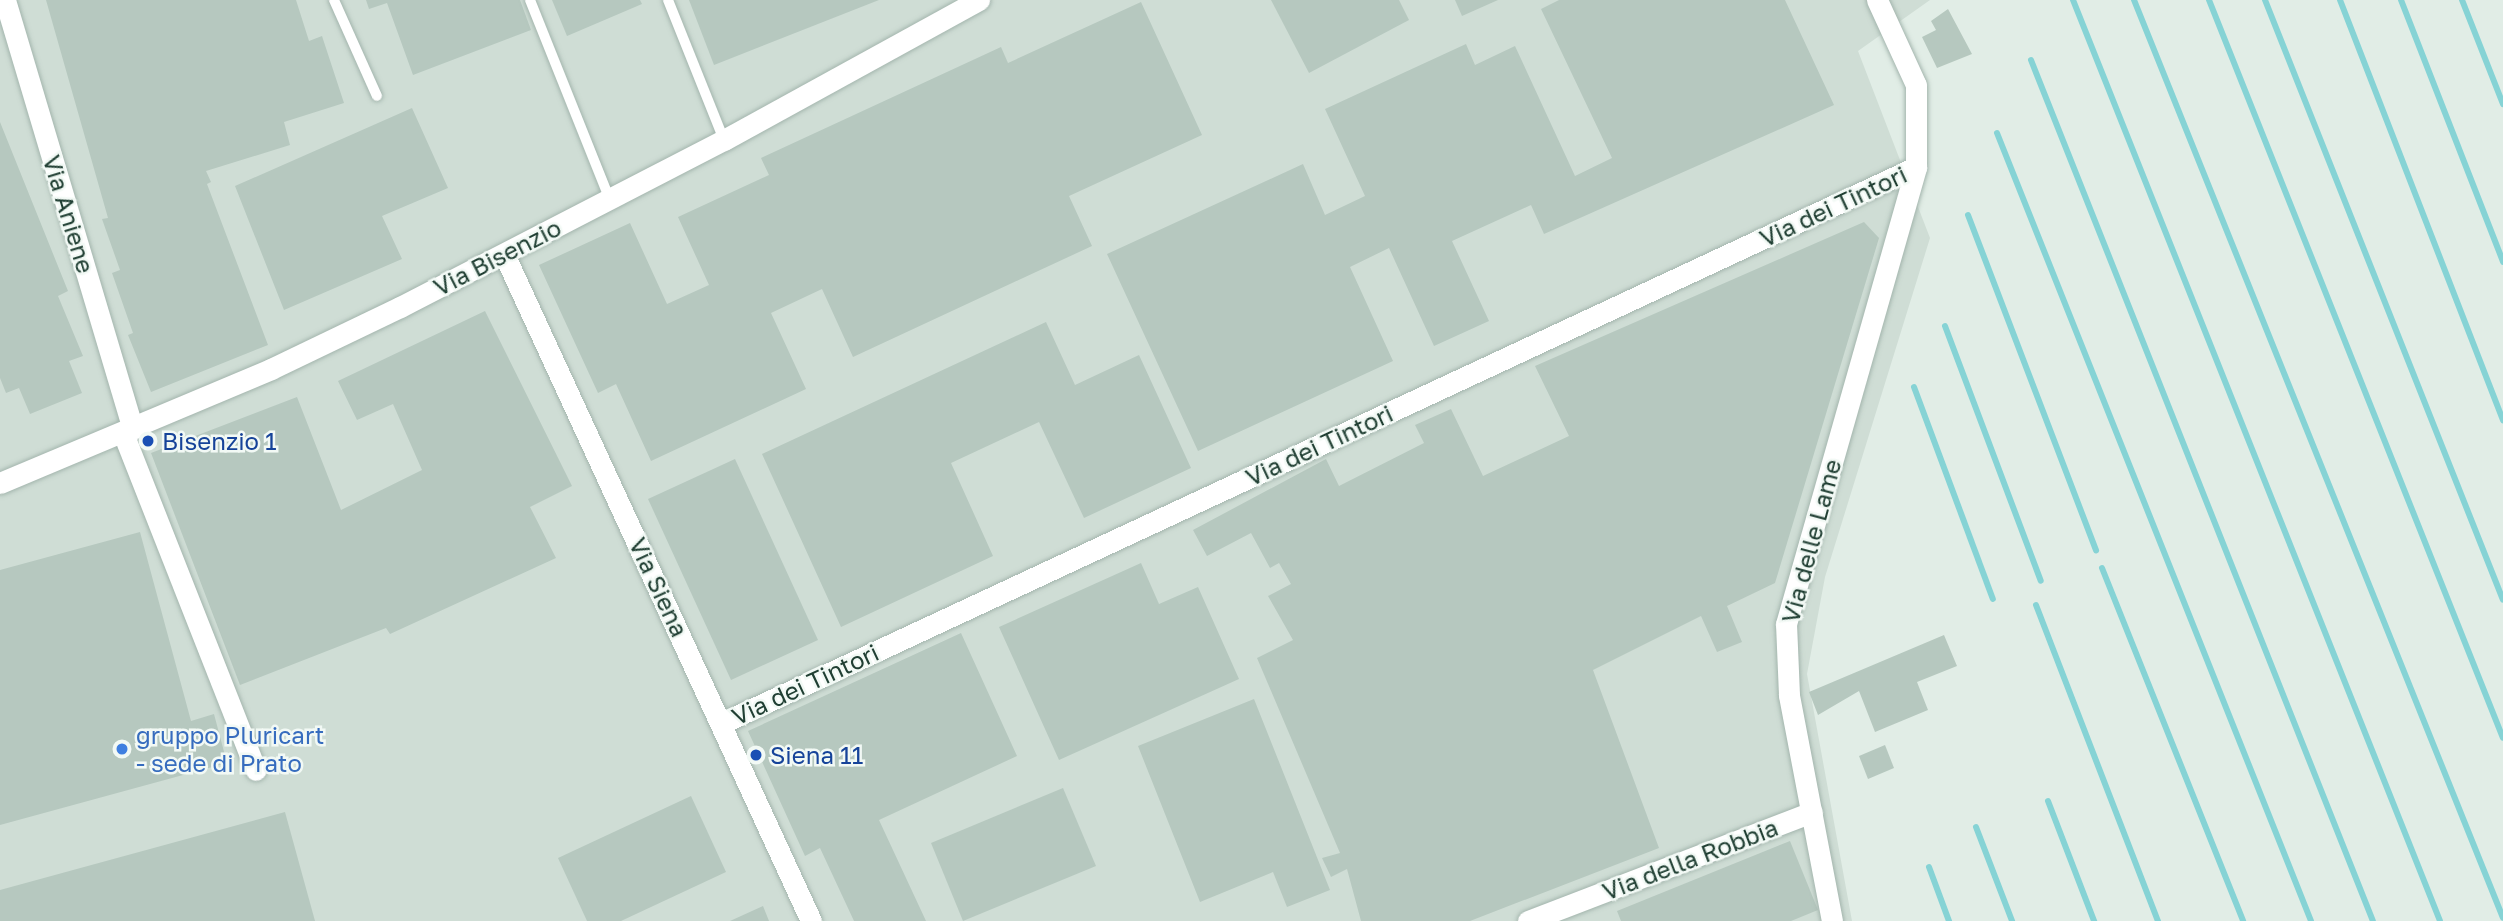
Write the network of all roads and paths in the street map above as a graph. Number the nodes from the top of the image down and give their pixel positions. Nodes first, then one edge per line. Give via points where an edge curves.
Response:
1 (5, 0) edge
2 (334, 0) edge
3 (530, 0) edge
4 (668, 0) edge
5 (979, 0) edge
6 (1877, 0) edge
7 (377, 96) dead end
8 (724, 140) junction
9 (1916, 167) junction
10 (610, 200) junction
11 (505, 254) junction
12 (128, 431) junction
13 (0, 483) edge
14 (722, 723) junction
15 (256, 769) dead end
16 (1812, 812) junction
17 (811, 921) edge
18 (1528, 921) edge
19 (1832, 921) edge

1 - 12 street, Via Aniene
2 - 7 lane
3 - 10 lane
4 - 8 lane
5 - 8 street, Via Bisenzio
6 - 9 street, Via delle Lame via 1916,85
8 - 10 street, Via Bisenzio
9 - 14 street, Via dei Tintori
9 - 16 street, Via delle Lame via 1889,273 1788,606 1787,685
10 - 11 street, Via Bisenzio
11 - 12 street, Via Bisenzio via 271,369
11 - 14 street, Via Siena
12 - 13 street, Via Bisenzio
12 - 15 street, Via Aniene
14 - 17 street, Via Siena
16 - 18 street, Via della Robbia
16 - 19 street, Via delle Lame

